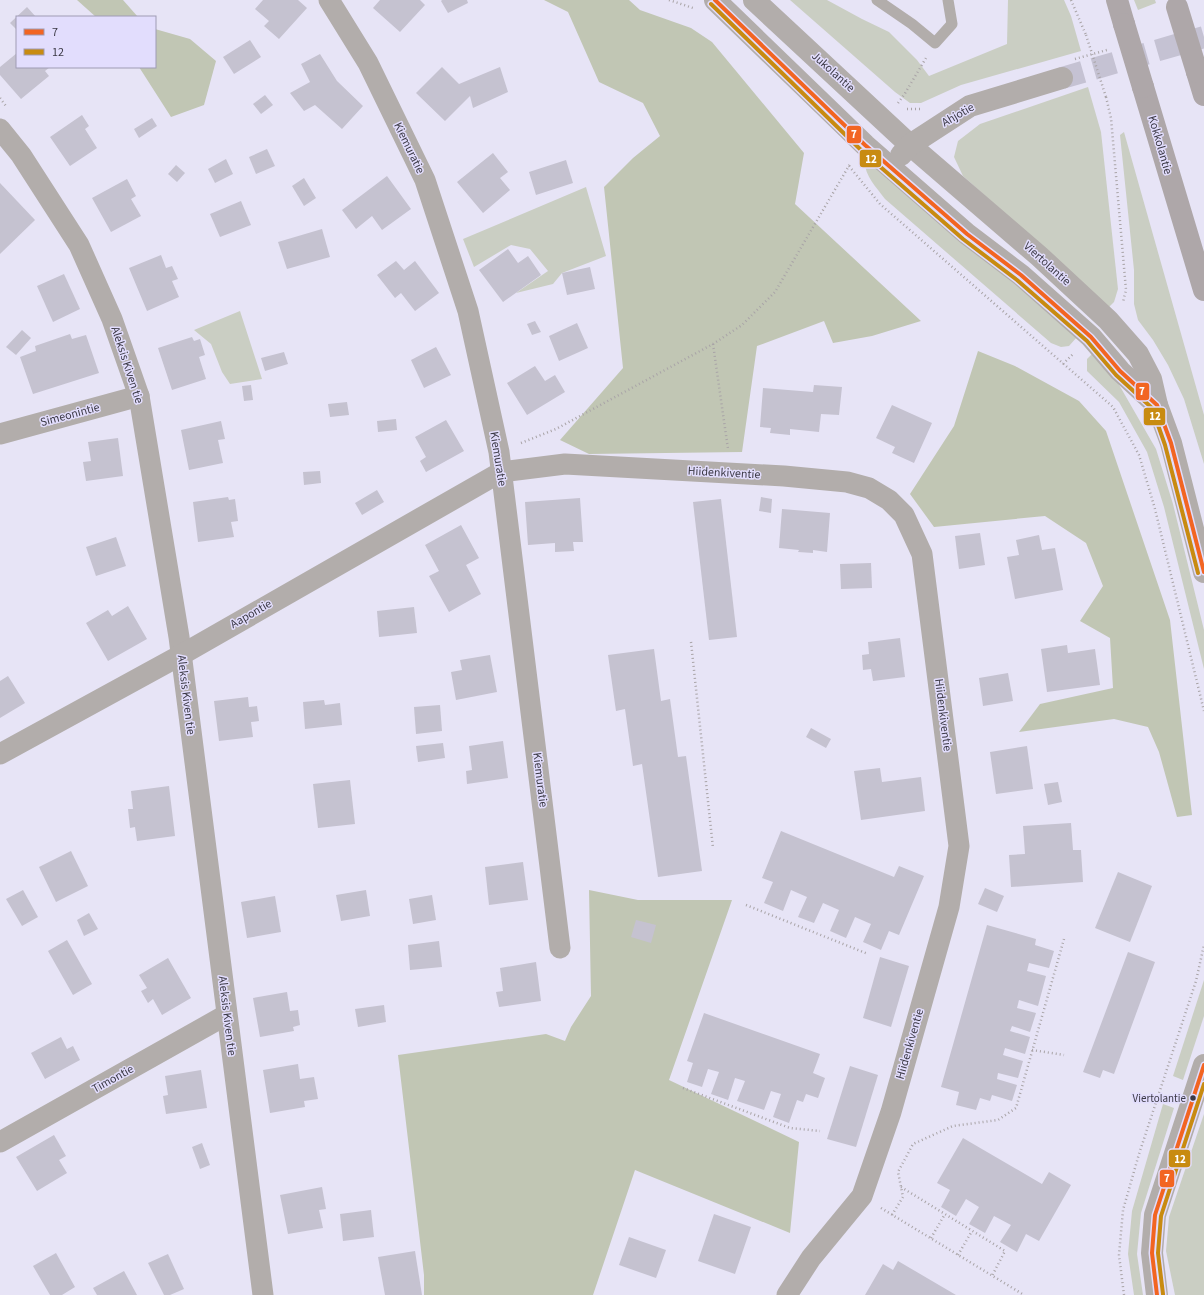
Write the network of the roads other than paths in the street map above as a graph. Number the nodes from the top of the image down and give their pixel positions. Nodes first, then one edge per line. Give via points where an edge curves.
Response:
1 (329, 0) edge
2 (715, 0) edge
3 (754, 0) edge
4 (877, 0) edge
5 (948, 0) edge
6 (1117, 0) edge
7 (1176, 4) edge
8 (1062, 78) tunnel mouth
9 (1204, 95) edge
10 (0, 130) edge
11 (910, 145) junction
12 (890, 167) junction
13 (1204, 290) edge
14 (139, 396) junction
15 (1157, 405) junction
16 (0, 434) edge
17 (501, 472) junction
18 (1204, 572) edge
19 (181, 655) junction
20 (0, 754) edge
21 (560, 948) dead end
22 (226, 1016) junction
23 (1204, 1065) edge
24 (0, 1142) edge
25 (263, 1295) edge
26 (786, 1295) edge
27 (1157, 1295) edge

1 - 17 street, Kiemuratie via 368,63 425,180 468,310 499,452
2 - 12 street
3 - 11 street, Jukolantie
4 - 5 lane via 935,43 952,24
6 - 13 highway, Kokkolantie, bridge
7 - 9 highway, bridge
8 - 11 street, Ahjotie via 970,106
10 - 14 street, Aleksis Kiven tie via 20,155 79,245 112,319
11 - 12 street, Ahjotie
11 - 15 street, Viertolantie via 1039,256 1108,320 1138,354 1151,379
12 - 15 street, Viertolantie via 967,234 1022,275 1091,337 1120,371
14 - 16 street, Simeonintie
14 - 19 street, Aleksis Kiven tie
15 - 18 street, Viertolantie via 1171,443
17 - 19 street, Aapontie
17 - 21 street, Kiemuratie
17 - 26 street, Hiidenkiventie via 565,464 847,482 869,488 888,500 904,515 922,554 959,846 949,907 891,1112 862,1196 811,1258
19 - 20 street, Aapontie
19 - 22 street, Aleksis Kiven tie
22 - 24 street, Timontie
22 - 25 street, Aleksis Kiven tie
23 - 27 street via 1155,1215 1152,1252

